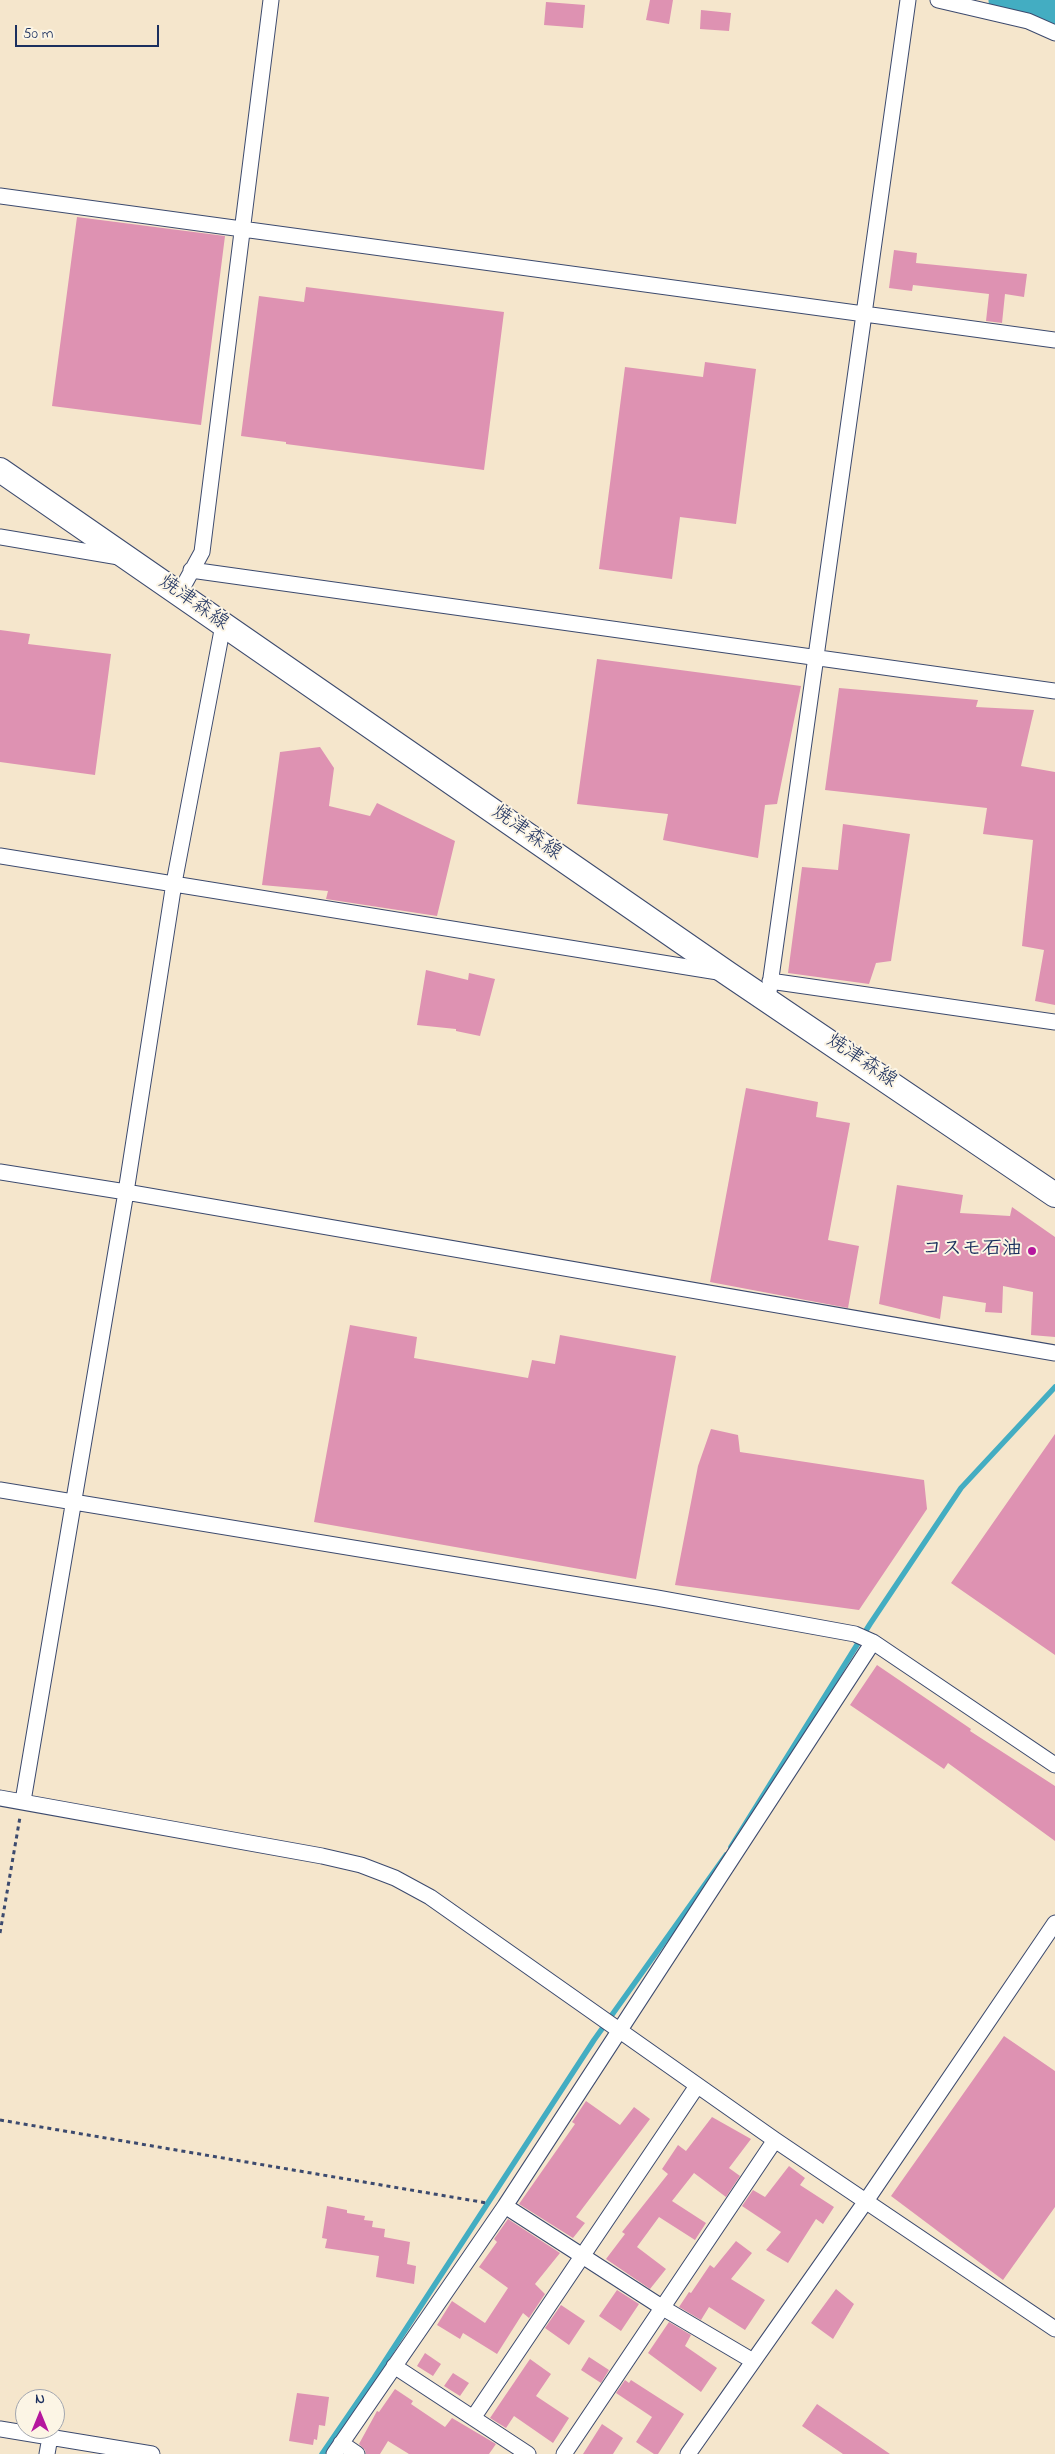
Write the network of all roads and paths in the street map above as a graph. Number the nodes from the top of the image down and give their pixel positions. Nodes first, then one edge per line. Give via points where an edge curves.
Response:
1 (271, 0) edge
2 (908, 0) edge
3 (938, 0) edge
4 (1055, 33) edge
5 (0, 196) edge
6 (242, 230) junction
7 (863, 314) junction
8 (1055, 340) edge
9 (0, 470) edge
10 (0, 537) edge
11 (127, 558) junction
12 (191, 570) junction
13 (178, 594) junction
14 (223, 625) junction
15 (816, 658) junction
16 (1055, 691) edge
17 (0, 856) edge
18 (174, 883) junction
19 (727, 973) junction
20 (769, 990) junction
21 (1055, 1022) edge
22 (0, 1172) edge
23 (126, 1192) junction
24 (1055, 1195) edge
25 (1055, 1353) edge
26 (0, 1490) edge
27 (72, 1502) junction
28 (873, 1642) junction
29 (1055, 1765) edge
30 (0, 1798) edge
31 (23, 1801) junction
32 (1055, 1923) edge
33 (0, 1933) edge
34 (618, 2032) junction
35 (697, 2086) junction
36 (0, 2120) edge
37 (776, 2140) junction
38 (866, 2201) junction
39 (505, 2206) junction
40 (583, 2255) junction
41 (664, 2308) junction
42 (1055, 2329) edge
43 (753, 2361) junction
44 (394, 2366) junction
45 (473, 2418) junction
46 (0, 2428) edge
47 (15, 2431) edge
48 (50, 2439) edge
49 (62, 2439) edge
50 (338, 2449) edge
51 (47, 2454) edge
52 (152, 2454) edge
53 (357, 2454) edge
54 (528, 2454) edge
55 (564, 2454) edge
56 (688, 2454) edge

1 - 6 street
2 - 7 street
3 - 4 street via 1028,22
5 - 6 street
6 - 7 street
6 - 12 street via 202,552
7 - 8 street
7 - 15 street
9 - 11 main road, 焼津森線
10 - 11 street
11 - 13 main road, 焼津森線
12 - 13 street
12 - 15 street
13 - 14 main road, 焼津森線
14 - 18 street
14 - 19 main road, 焼津森線
15 - 16 street
15 - 20 street
17 - 18 street
18 - 19 street
18 - 23 street
19 - 20 main road, 焼津森線
20 - 21 street
20 - 24 main road, 焼津森線
22 - 23 street
23 - 25 street
23 - 27 street
26 - 27 street
27 - 28 street via 657,1598 855,1634
27 - 31 street
28 - 29 street
28 - 34 street
30 - 31 street
31 - 33 path
31 - 34 street via 322,1856 395,1878 430,1898
32 - 38 street
34 - 35 street
34 - 39 street
35 - 37 street
35 - 40 street
36 - 39 path
37 - 38 street
37 - 41 street
38 - 42 street
38 - 43 street
39 - 40 street
39 - 44 street
40 - 41 street
40 - 45 street
41 - 43 street
41 - 55 street
43 - 56 street
44 - 45 street
44 - 50 street
45 - 54 street
46 - 47 street
48 - 51 street
49 - 52 street
50 - 53 street

